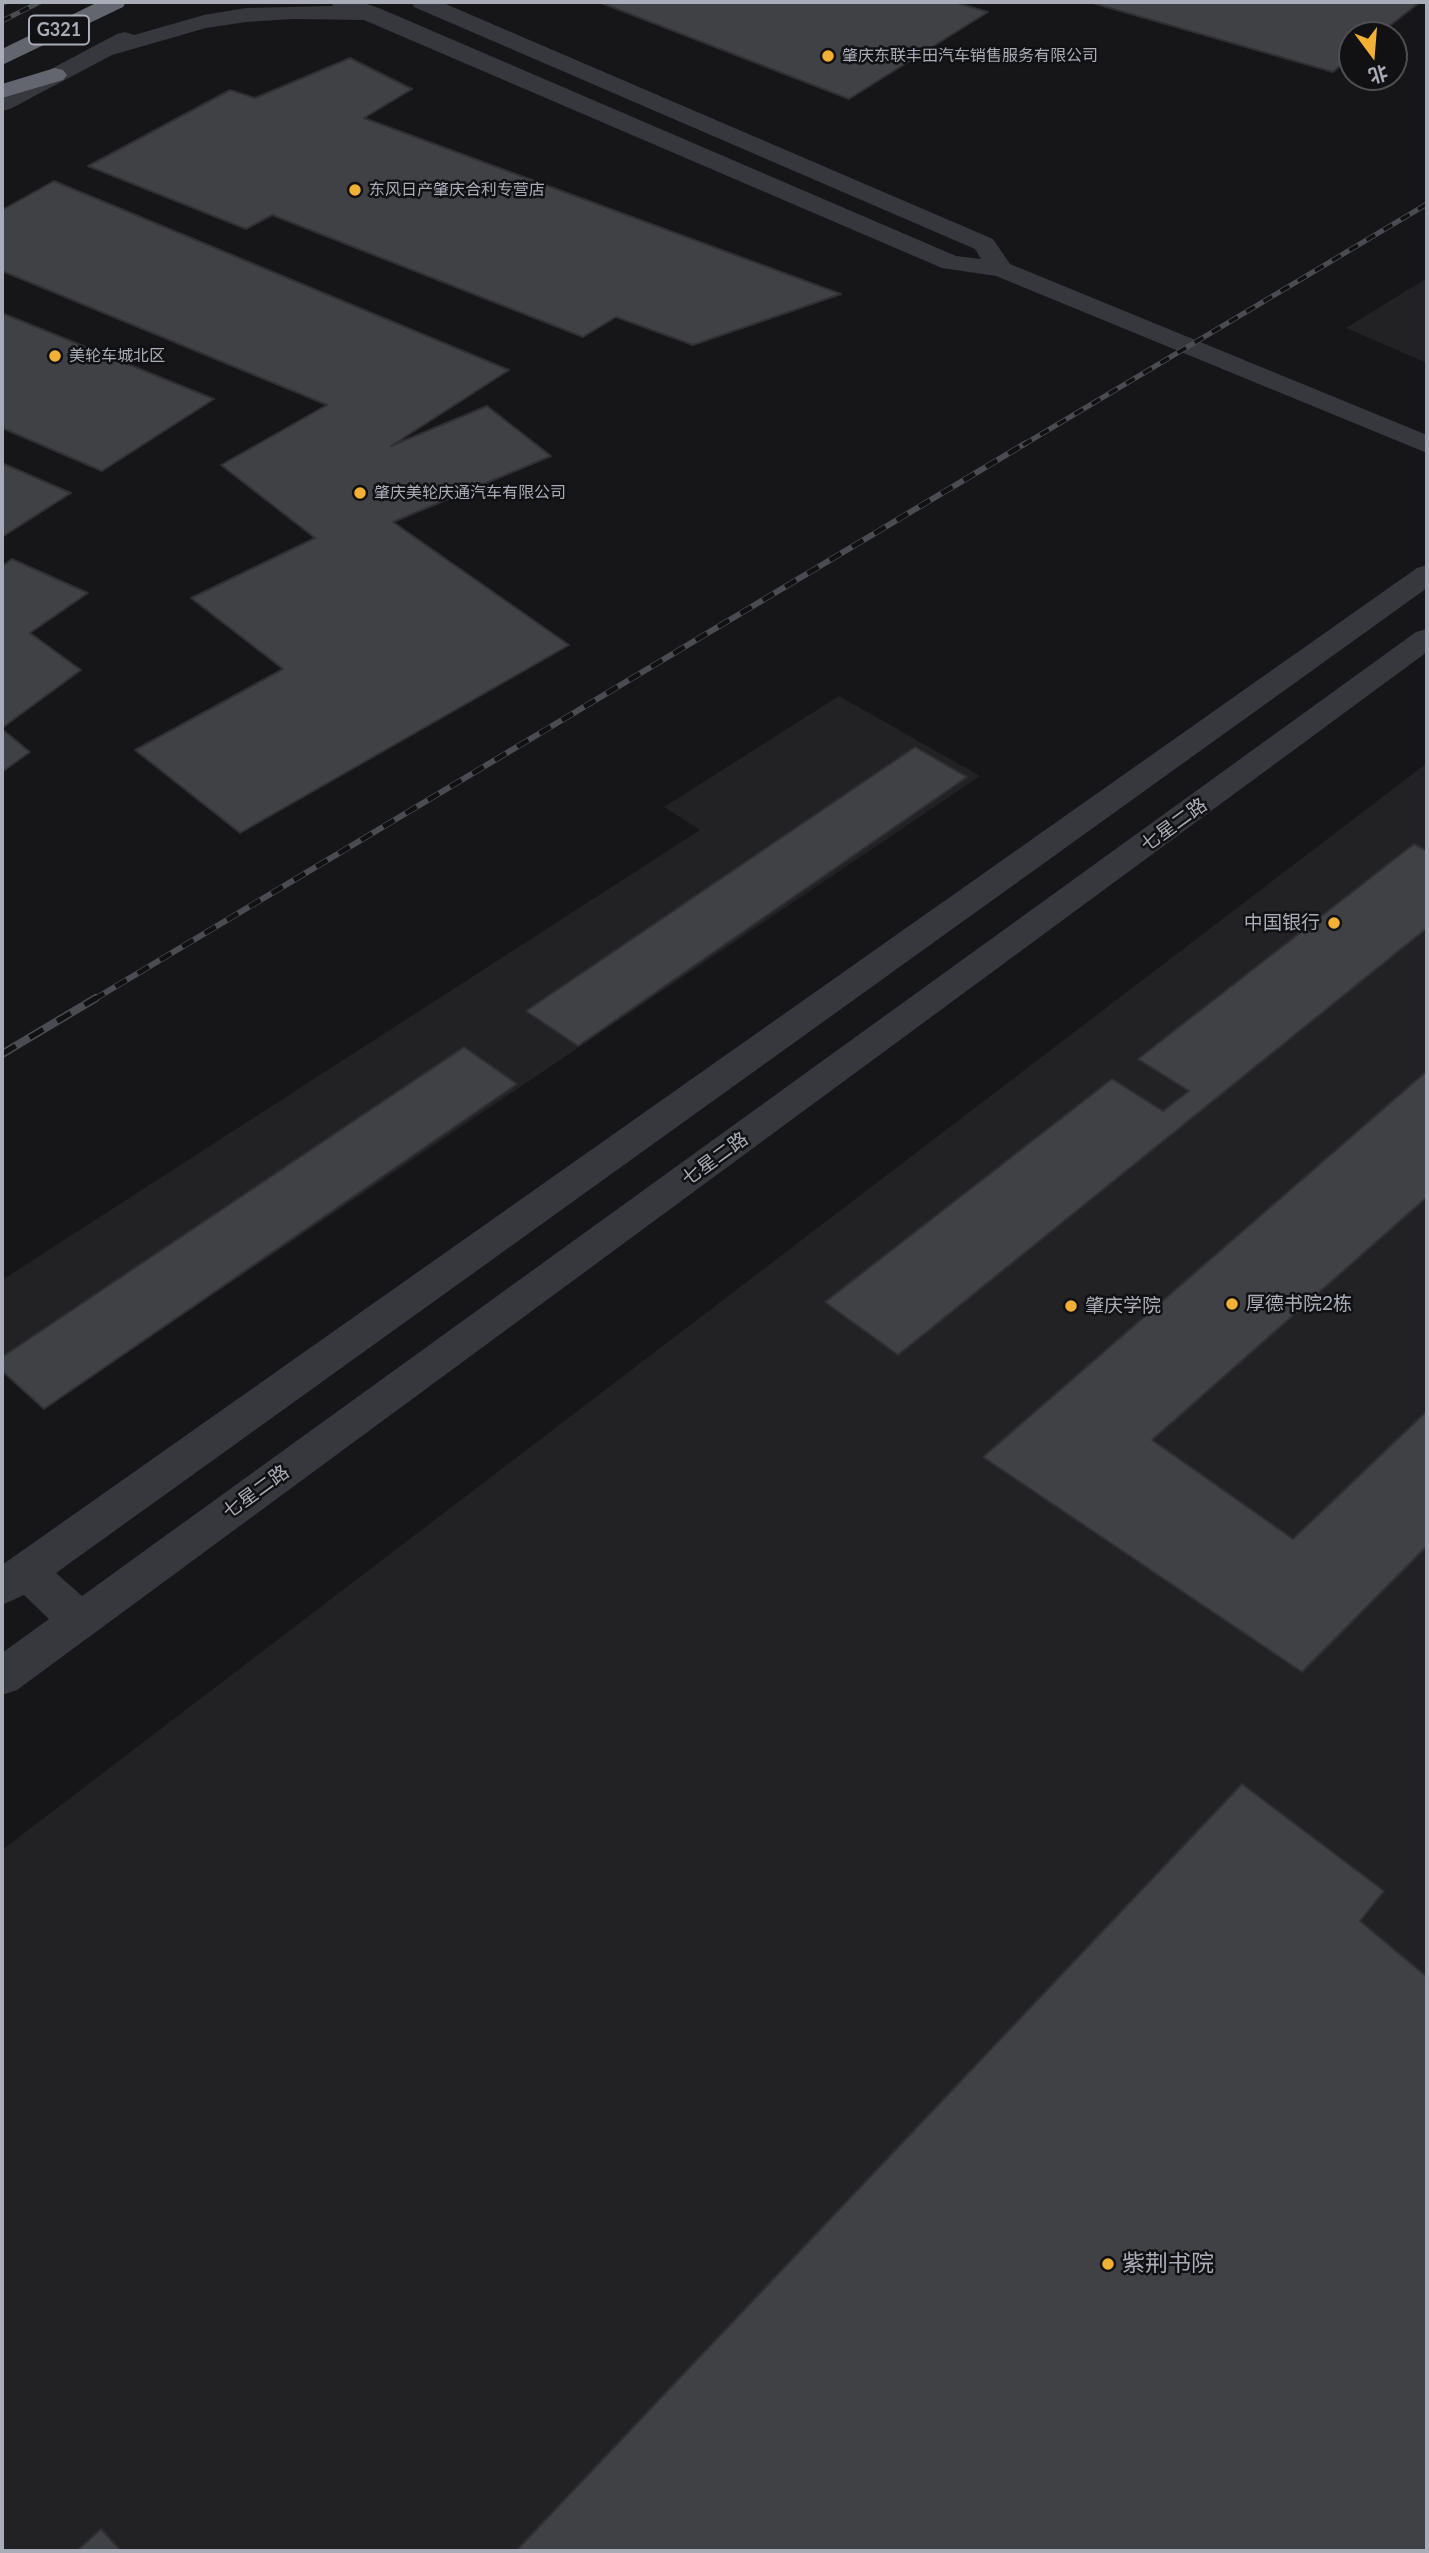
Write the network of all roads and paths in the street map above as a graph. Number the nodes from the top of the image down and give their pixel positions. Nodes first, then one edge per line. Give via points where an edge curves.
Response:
1 (115, 2) edge
2 (198, 2) edge
3 (342, 2) edge
4 (433, 4) edge
5 (374, 13) junction
6 (101, 51) junction
7 (2, 58) edge
8 (55, 75) junction
9 (2, 91) edge
10 (2, 104) edge
11 (1001, 269) junction
12 (1427, 445) edge
13 (1427, 574) edge
14 (1427, 638) edge
15 (13, 1579) edge
16 (80, 1620) junction
17 (2, 1677) edge

1 - 7 highway, G321
2 - 6 street
3 - 5 street
4 - 11 street via 984,244
5 - 6 street via 246,15
5 - 11 street via 951,263
6 - 8 street
8 - 9 highway
8 - 10 street
11 - 12 street
13 - 15 street
14 - 16 street, 七星二路
15 - 16 street
16 - 17 street, 七星二路

